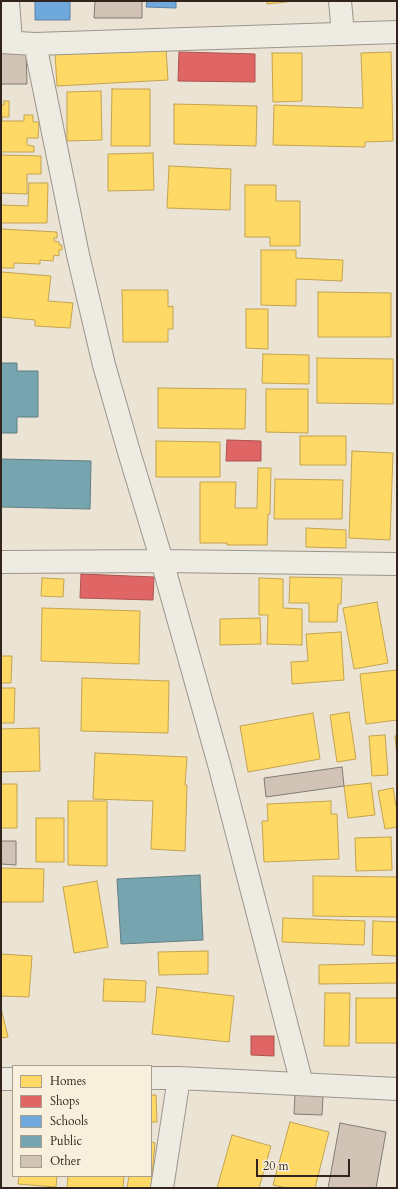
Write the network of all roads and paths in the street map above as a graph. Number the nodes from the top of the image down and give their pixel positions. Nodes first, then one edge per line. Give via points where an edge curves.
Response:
1 (8, 1) edge
2 (340, 1) edge
3 (397, 32) edge
4 (343, 34) junction
5 (6, 42) edge
6 (35, 44) junction
7 (162, 561) junction
8 (1, 562) edge
9 (397, 564) edge
10 (152, 1078) edge
11 (179, 1078) junction
12 (1, 1079) edge
13 (12, 1079) edge
14 (302, 1084) junction
15 (397, 1089) edge
16 (162, 1188) edge

1 - 5 street
2 - 4 street
3 - 4 street
4 - 6 street
5 - 6 street
6 - 7 street via 78,256 104,365
7 - 8 street
7 - 9 street
7 - 14 street via 219,764
10 - 11 street
11 - 14 street
11 - 16 street
12 - 13 street
14 - 15 street

